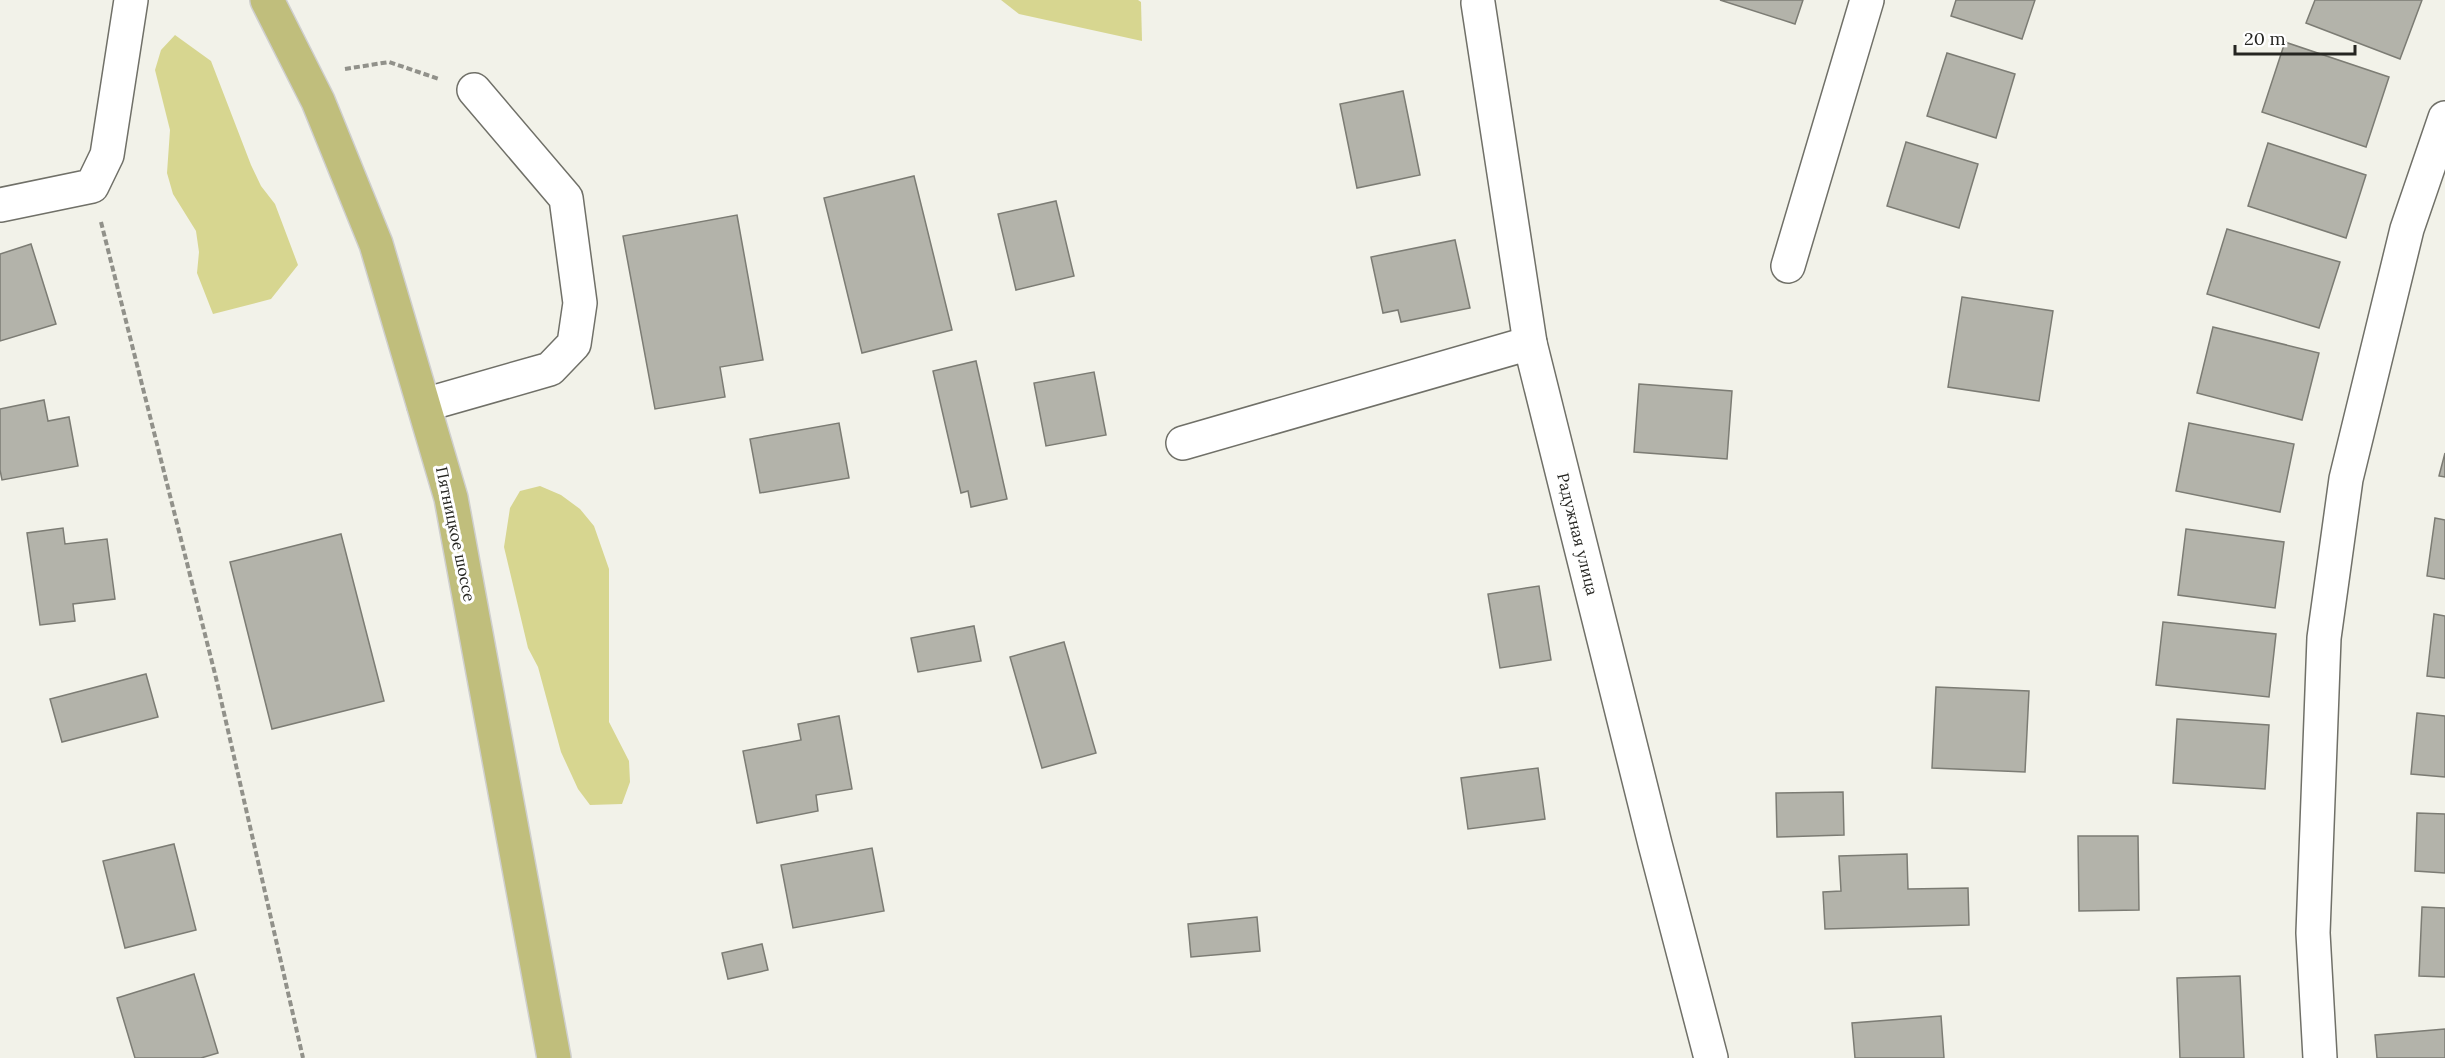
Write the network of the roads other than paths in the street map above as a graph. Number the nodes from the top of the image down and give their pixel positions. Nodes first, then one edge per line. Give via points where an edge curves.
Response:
1 (131, 0) edge
2 (267, 0) edge
3 (1867, 0) edge
4 (1478, 3) dead end
5 (474, 90) road end
6 (2445, 118) edge
7 (0, 205) edge
8 (1788, 266) dead end
9 (1530, 343) junction
10 (424, 405) junction
11 (1183, 443) dead end
12 (554, 1058) edge
13 (1711, 1058) edge
14 (2320, 1058) edge

1 - 7 street via 108,155 92,186
2 - 10 main road, Пятницкое шоссе via 318,101 376,244
3 - 8 street
4 - 9 street, Радужная улица
5 - 10 street via 566,198 580,303 576,334 574,344 550,369
6 - 14 street via 2407,229 2346,479 2324,638 2313,933
9 - 11 street
9 - 13 street, Радужная улица
10 - 12 main road, Пятницкое шоссе via 451,498

